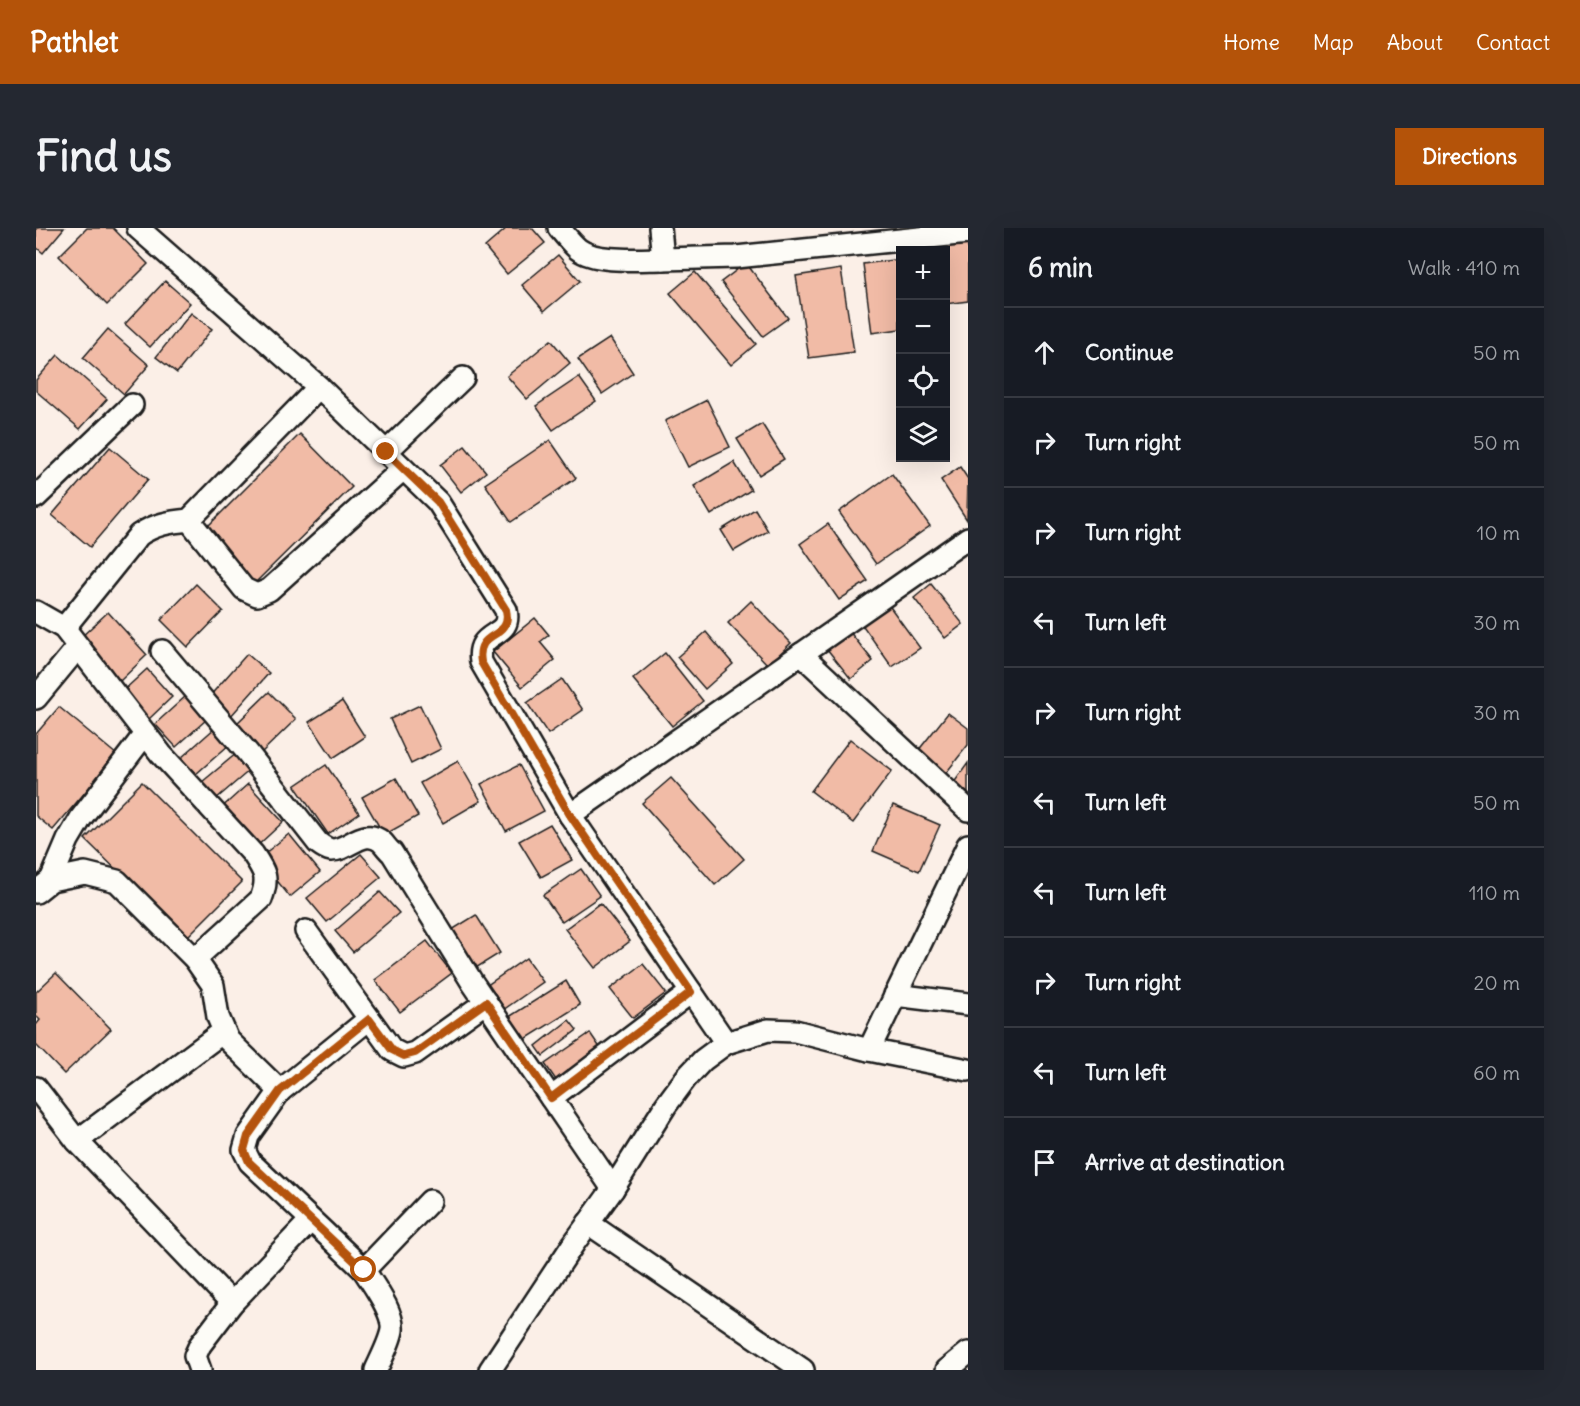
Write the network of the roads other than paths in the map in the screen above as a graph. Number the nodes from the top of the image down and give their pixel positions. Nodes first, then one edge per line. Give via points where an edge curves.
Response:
1 (138, 228) edge
2 (559, 228) edge
3 (660, 228) edge
4 (968, 233) edge
5 (663, 259) junction
6 (463, 378) dead end
7 (319, 387) junction
8 (132, 405) dead end
9 (386, 452) junction
10 (404, 469) junction
11 (36, 497) edge
12 (189, 520) junction
13 (968, 538) edge
14 (36, 612) edge
15 (64, 628) junction
16 (78, 647) junction
17 (162, 651) dead end
18 (801, 654) junction
19 (36, 698) edge
20 (145, 734) junction
21 (968, 810) edge
22 (570, 815) junction
23 (968, 845) edge
24 (44, 886) edge
25 (306, 932) dead end
26 (195, 959) junction
27 (691, 992) junction
28 (895, 995) junction
29 (486, 1002) junction
30 (968, 1004) edge
31 (369, 1019) junction
32 (224, 1031) junction
33 (726, 1043) junction
34 (869, 1050) junction
35 (968, 1070) edge
36 (36, 1088) edge
37 (280, 1091) junction
38 (551, 1098) junction
39 (77, 1141) junction
40 (613, 1190) junction
41 (430, 1201) dead end
42 (311, 1220) junction
43 (588, 1223) junction
44 (364, 1270) junction
45 (232, 1303) junction
46 (968, 1353) edge
47 (200, 1370) edge
48 (376, 1370) edge
49 (490, 1370) edge
50 (803, 1370) edge
51 (947, 1370) edge

1 - 7 street
2 - 5 street via 579,250 592,256
3 - 5 street
4 - 5 street via 736,258
6 - 9 street
7 - 9 street
7 - 12 street
8 - 11 street
9 - 10 street
10 - 12 street via 269,590 257,595 244,589
10 - 22 street via 438,502 506,610 506,625 481,645 481,662
12 - 15 street via 161,523 139,535
13 - 18 street
14 - 15 street
15 - 16 street
16 - 19 street
16 - 20 street
17 - 29 street via 318,843 336,850 369,836 380,840
18 - 21 street
18 - 22 street
20 - 24 street via 81,818
20 - 26 street via 264,870 266,887 261,899
22 - 27 street
23 - 28 street
24 - 26 street via 85,873 117,880
25 - 31 street
26 - 32 street via 213,985
27 - 33 street
27 - 38 street
28 - 30 street
28 - 34 street
29 - 31 street via 415,1053 404,1056 392,1050
29 - 38 street
31 - 37 street
32 - 37 street via 228,1040
32 - 39 street
33 - 34 street via 768,1030 795,1031
33 - 40 street via 686,1078
34 - 35 street
36 - 39 street
37 - 42 street via 248,1136 244,1150 249,1162
38 - 40 street
39 - 45 street
40 - 43 street
41 - 44 street
42 - 44 street
42 - 45 street
43 - 49 street
43 - 50 street
44 - 48 street via 392,1322 392,1332
45 - 47 street via 200,1345 195,1356
46 - 51 street

